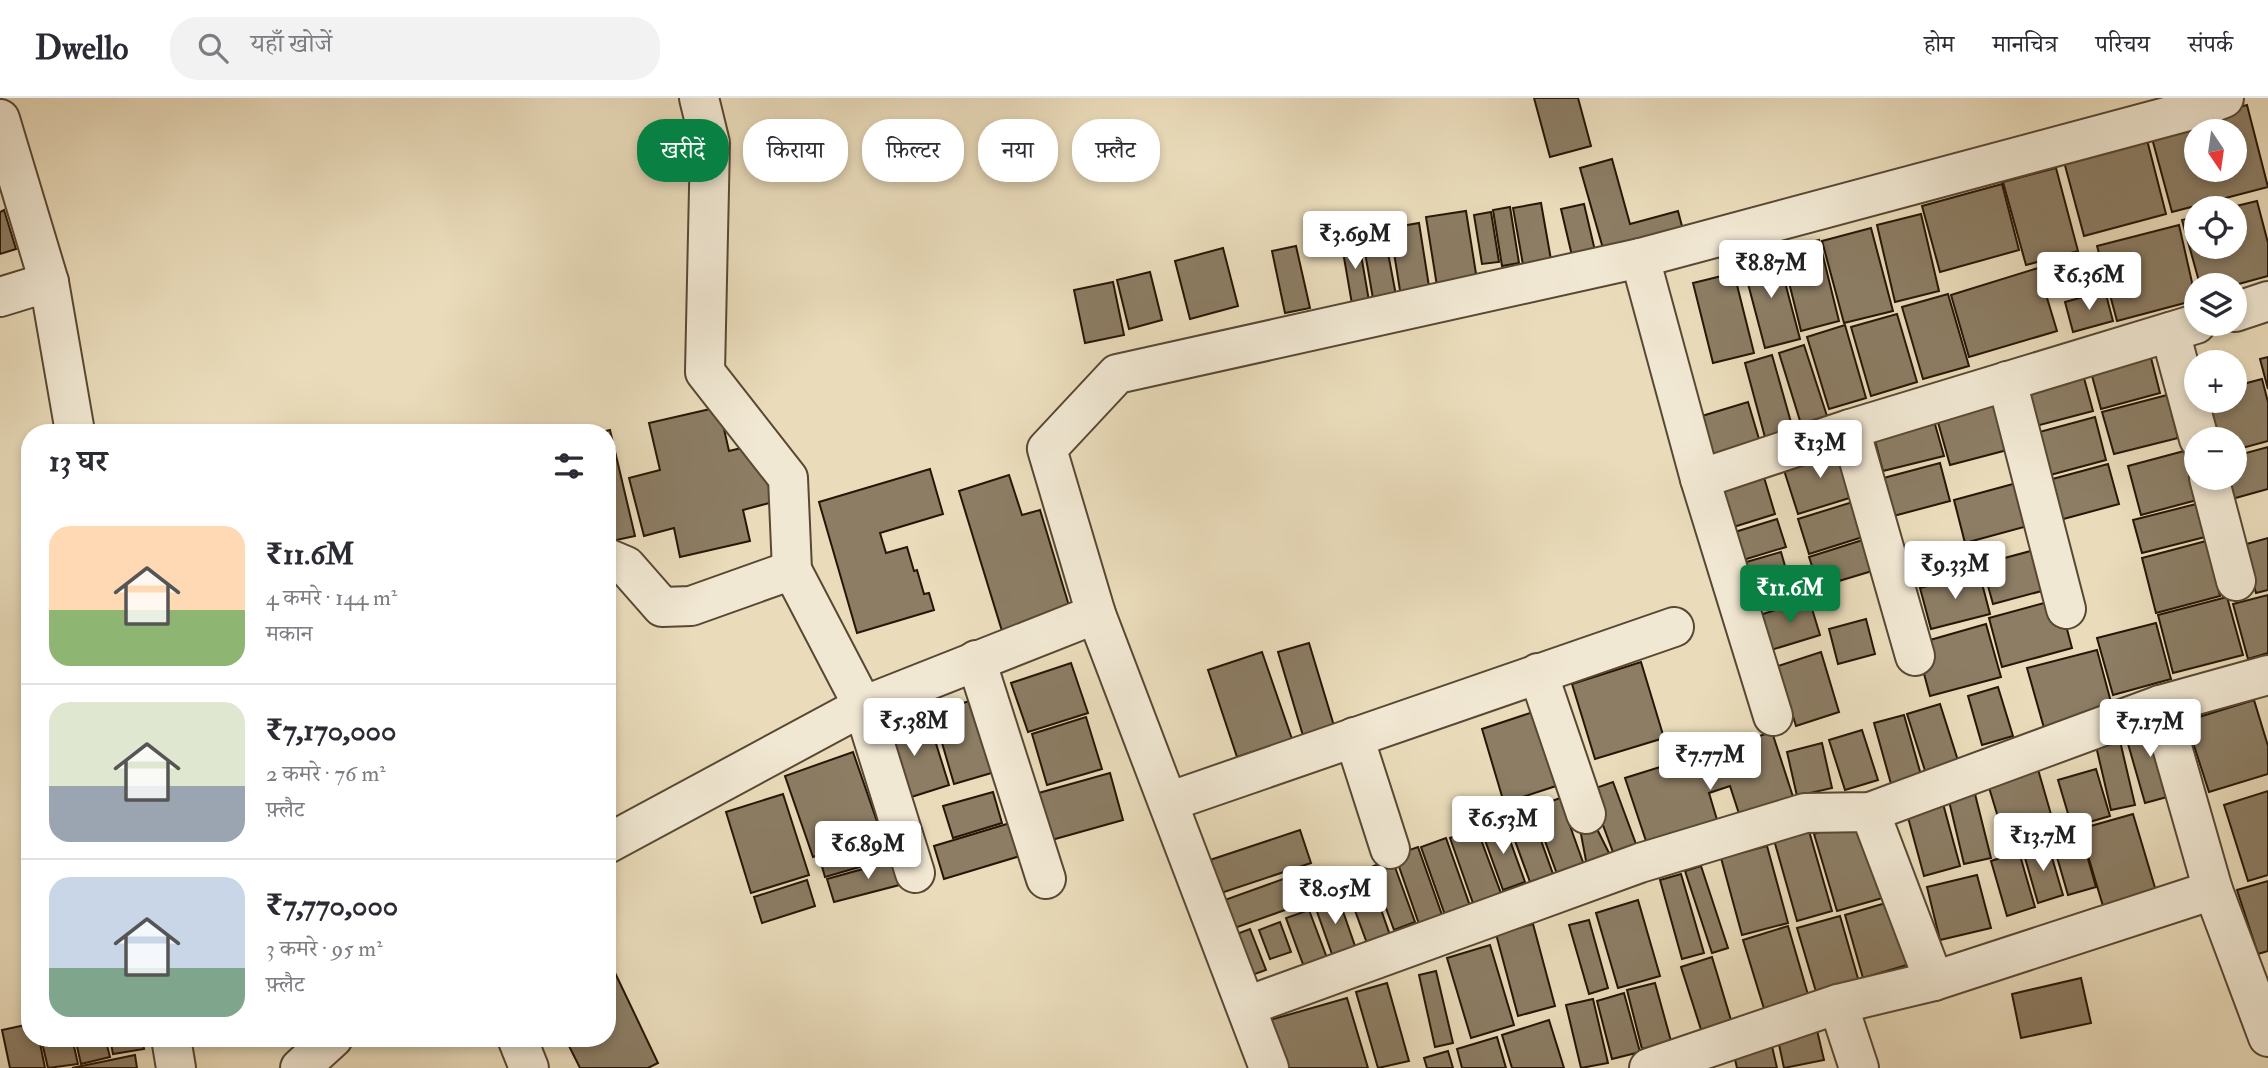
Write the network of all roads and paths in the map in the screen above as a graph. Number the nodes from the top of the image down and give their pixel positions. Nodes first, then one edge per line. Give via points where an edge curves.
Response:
1 (699, 98) edge
2 (2204, 102) edge
3 (0, 119) edge
4 (1640, 258) junction
5 (49, 282) junction
6 (0, 297) edge
7 (2268, 301) edge
8 (2247, 308) edge
9 (2183, 328) edge
10 (2007, 381) junction
11 (74, 424) edge
12 (2197, 427) edge
13 (1850, 429) junction
14 (1700, 479) junction
15 (2212, 490) edge
16 (616, 562) edge
17 (792, 570) junction
18 (2236, 581) dead end
19 (2066, 609) dead end
20 (1096, 614) junction
21 (1674, 626) dead end
22 (1915, 656) dead end
23 (976, 660) junction
24 (1538, 673) junction
25 (2268, 675) edge
26 (2160, 705) junction
27 (863, 706) junction
28 (1773, 716) dead end
29 (1354, 737) junction
30 (1168, 802) junction
31 (1870, 812) junction
32 (1586, 814) dead end
33 (616, 839) edge
34 (1390, 849) dead end
35 (915, 873) dead end
36 (1046, 879) dead end
37 (2213, 890) junction
38 (1934, 981) junction
39 (1838, 1004) junction
40 (1247, 1006) junction
41 (2268, 1037) edge
42 (172, 1047) edge
43 (323, 1047) edge
44 (521, 1047) edge
45 (176, 1068) edge
46 (300, 1068) edge
47 (529, 1068) edge
48 (1269, 1068) edge
49 (1649, 1068) edge
50 (1859, 1068) edge

1 - 17 street via 710,143 705,372 788,478
2 - 4 street
3 - 5 street
4 - 14 street
4 - 20 street via 1117,374 1047,449
5 - 6 street
5 - 11 street
7 - 8 street
9 - 10 street
9 - 12 street
10 - 13 street
10 - 19 street
13 - 14 street
13 - 22 street
14 - 28 street
15 - 18 street
16 - 17 street via 626,566 662,607 691,606
17 - 27 street
20 - 23 street
20 - 30 street
21 - 24 street
23 - 27 street
23 - 36 street
24 - 29 street
24 - 32 street
25 - 26 street
26 - 31 street
26 - 37 street
27 - 33 street
27 - 35 street
29 - 30 street
29 - 34 street
30 - 40 street
31 - 38 street
31 - 40 street via 1805,813 1640,863
37 - 38 street
37 - 41 street
38 - 39 street
39 - 49 street
39 - 50 street
40 - 48 street
42 - 45 street
43 - 46 street
44 - 47 street

